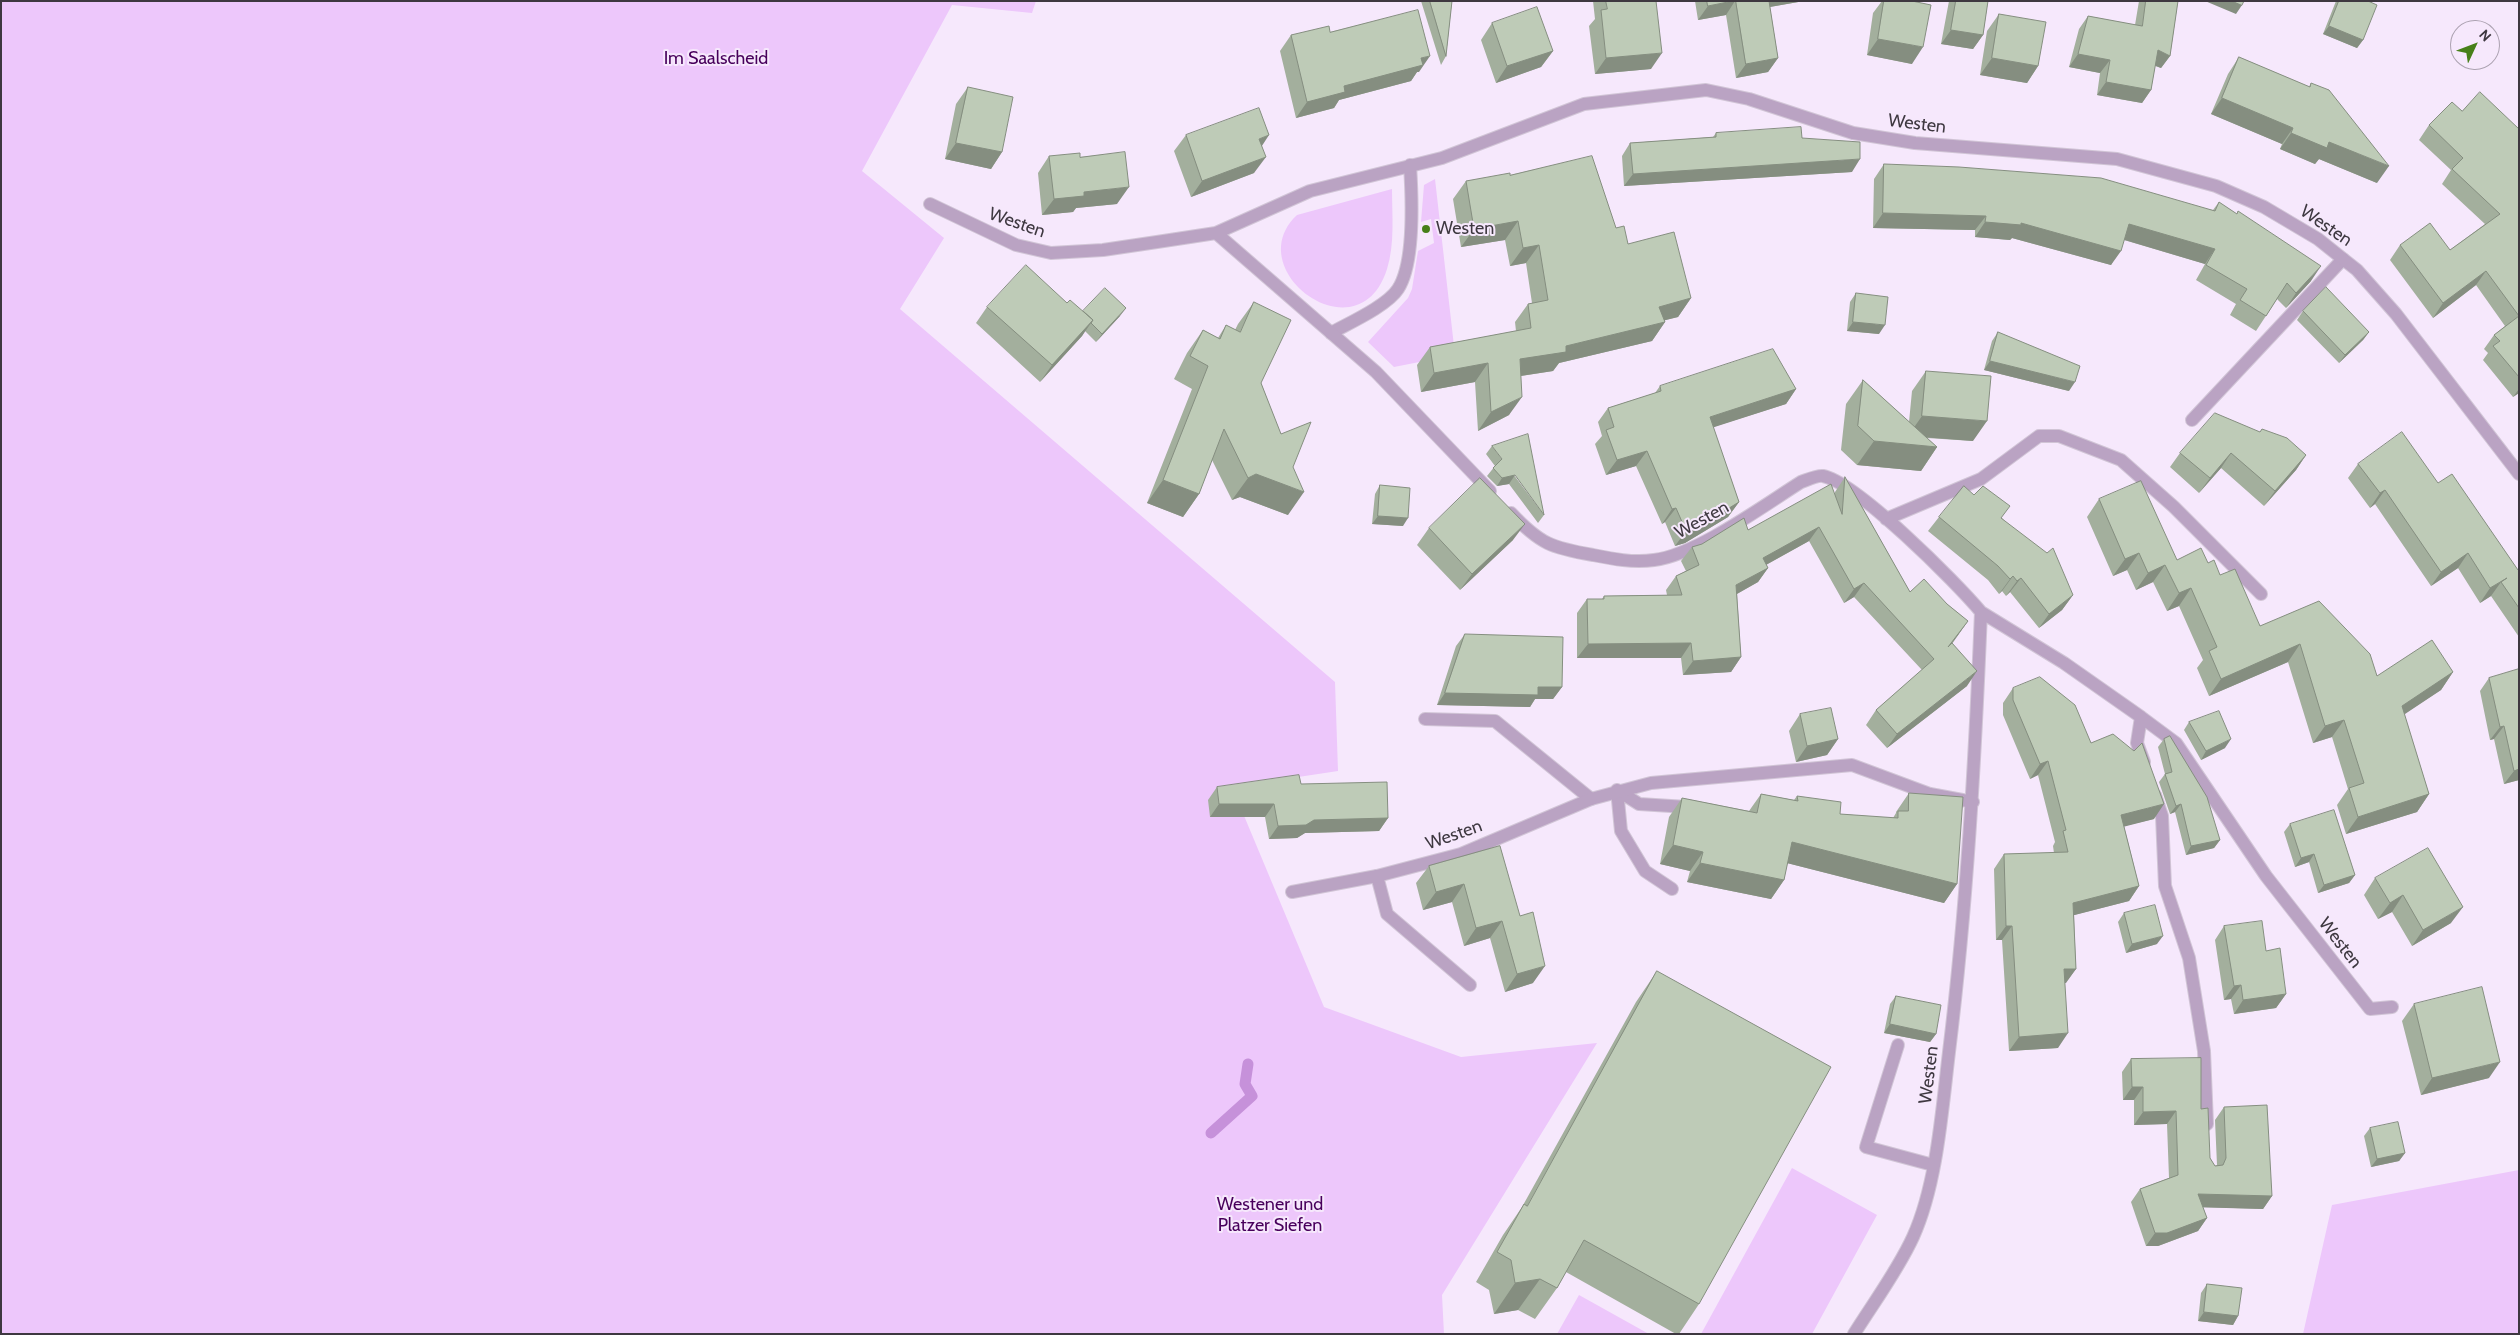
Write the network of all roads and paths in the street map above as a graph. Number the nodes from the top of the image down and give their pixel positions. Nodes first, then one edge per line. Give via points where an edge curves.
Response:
1 (1410, 165) junction
2 (930, 204) dead end
3 (1216, 233) junction
4 (2343, 259) junction
5 (1331, 333) junction
6 (2192, 420) dead end
7 (2519, 474) edge
8 (1886, 519) junction
9 (2261, 594) dead end
10 (1981, 612) junction
11 (2141, 717) junction
12 (1425, 719) dead end
13 (1617, 790) junction
14 (1591, 799) junction
15 (1973, 802) junction
16 (1687, 807) edge
17 (1377, 876) junction
18 (1672, 889) dead end
19 (1292, 892) dead end
20 (1470, 984) dead end
21 (2392, 1007) dead end
22 (1898, 1046) dead end
23 (2208, 1141) edge
24 (1933, 1165) junction
25 (1854, 1334) edge

1 - 3 street, Westen via 1310,191
1 - 4 street, Westen via 1442,158 1584,104 1706,90 1749,98 1853,133 1915,143 2117,159 2216,186 2264,207 2318,239
1 - 5 street via 1412,206 1407,264 1398,290 1373,310
2 - 3 street, Westen via 1016,245 1051,253 1102,250
3 - 5 street, Westen
4 - 6 street
4 - 7 street, Westen via 2396,314
5 - 8 street, Westen via 1376,372 1530,533 1559,549 1623,560 1654,560 1688,551 1801,482 1821,476 1838,482
8 - 9 street via 1981,479 2039,436 2059,436 2120,460
8 - 10 street, Westen via 1958,584
10 - 11 street, Westen via 2064,662
10 - 15 street, Westen
11 - 21 street, Westen via 2176,743 2266,876 2370,1009
11 - 23 street via 2137,742 2162,816 2165,886 2189,958 2204,1051
12 - 14 street via 1495,721
13 - 14 street, Westen
13 - 15 street, Westen via 1650,783 1852,765 1930,794
13 - 16 street via 1639,804
13 - 18 street via 1621,831 1645,871
14 - 17 street, Westen via 1461,854
15 - 24 street, Westen via 1960,962
17 - 19 street, Westen
17 - 20 street via 1387,914
22 - 24 street via 1866,1147
24 - 25 street, Westen via 1927,1197 1913,1237

